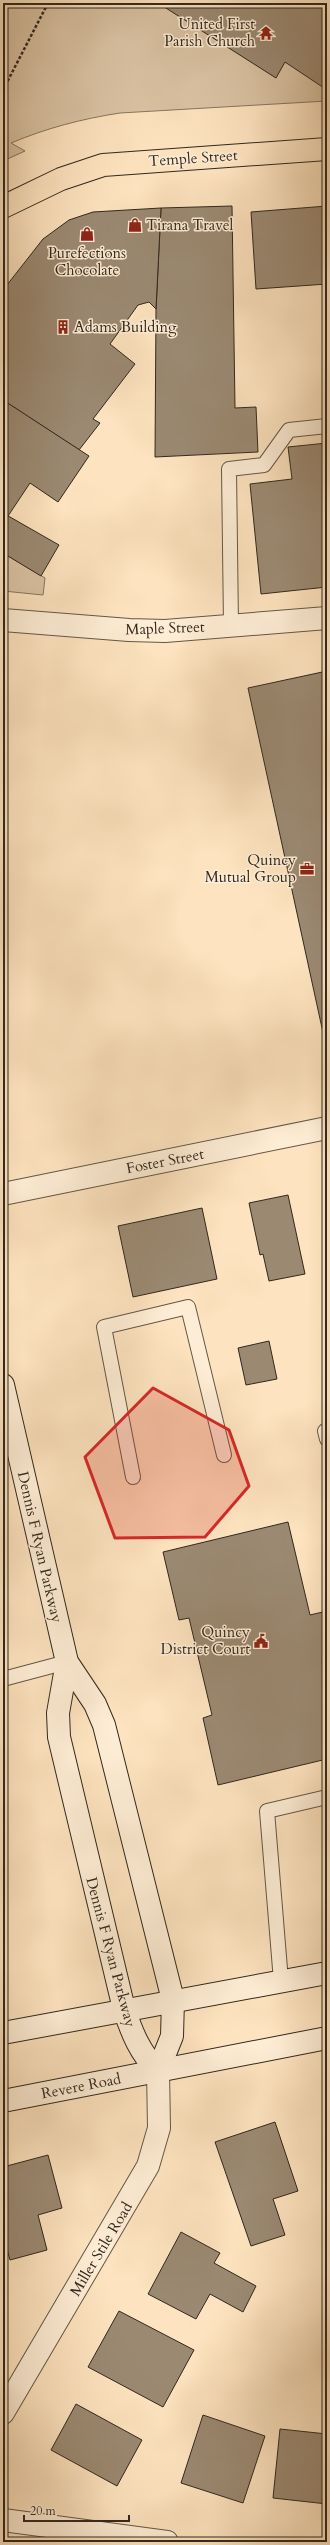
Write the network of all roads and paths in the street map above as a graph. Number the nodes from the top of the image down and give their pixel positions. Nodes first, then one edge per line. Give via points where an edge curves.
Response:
1 (48, 3) edge
2 (3, 90) edge
3 (327, 149) edge
4 (3, 207) edge
5 (327, 426) edge
6 (327, 618) edge
7 (3, 620) edge
8 (231, 625) junction
9 (327, 1128) edge
10 (3, 1194) edge
11 (3, 1385) edge
12 (7, 1418) edge
13 (224, 1455) dead end
14 (133, 1477) dead end
15 (67, 1662) junction
16 (3, 1679) edge
17 (327, 1797) edge
18 (327, 1973) edge
19 (281, 1981) junction
20 (173, 2000) junction
21 (124, 2009) junction
22 (3, 2033) edge
23 (327, 2038) edge
24 (158, 2071) junction
25 (3, 2101) edge
26 (3, 2414) edge
27 (3, 2520) edge
28 (167, 2542) edge

1 - 2 path
3 - 4 main road, Temple Street via 102,165 61,179
5 - 8 lane via 289,430 264,465 229,469
6 - 8 street, Maple Street
7 - 8 street, Maple Street via 165,631
9 - 10 street, Foster Street
11 - 12 street, Dennis F Ryan Parkway
12 - 15 street, Dennis F Ryan Parkway
13 - 14 lane via 188,1307 104,1327
15 - 16 lane
15 - 20 street, Dennis F Ryan Parkway via 96,1704 104,1725
15 - 21 street, Dennis F Ryan Parkway via 58,1712 59,1737
17 - 19 lane via 267,1811
18 - 19 street
19 - 20 street
20 - 21 street
20 - 24 street, Dennis F Ryan Parkway via 172,2036
21 - 22 street
21 - 24 street, Dennis F Ryan Parkway via 142,2052
23 - 24 street, Revere Road
24 - 25 street, Revere Road
24 - 26 street, Miller Stile Road via 159,2128 148,2166
27 - 28 street

